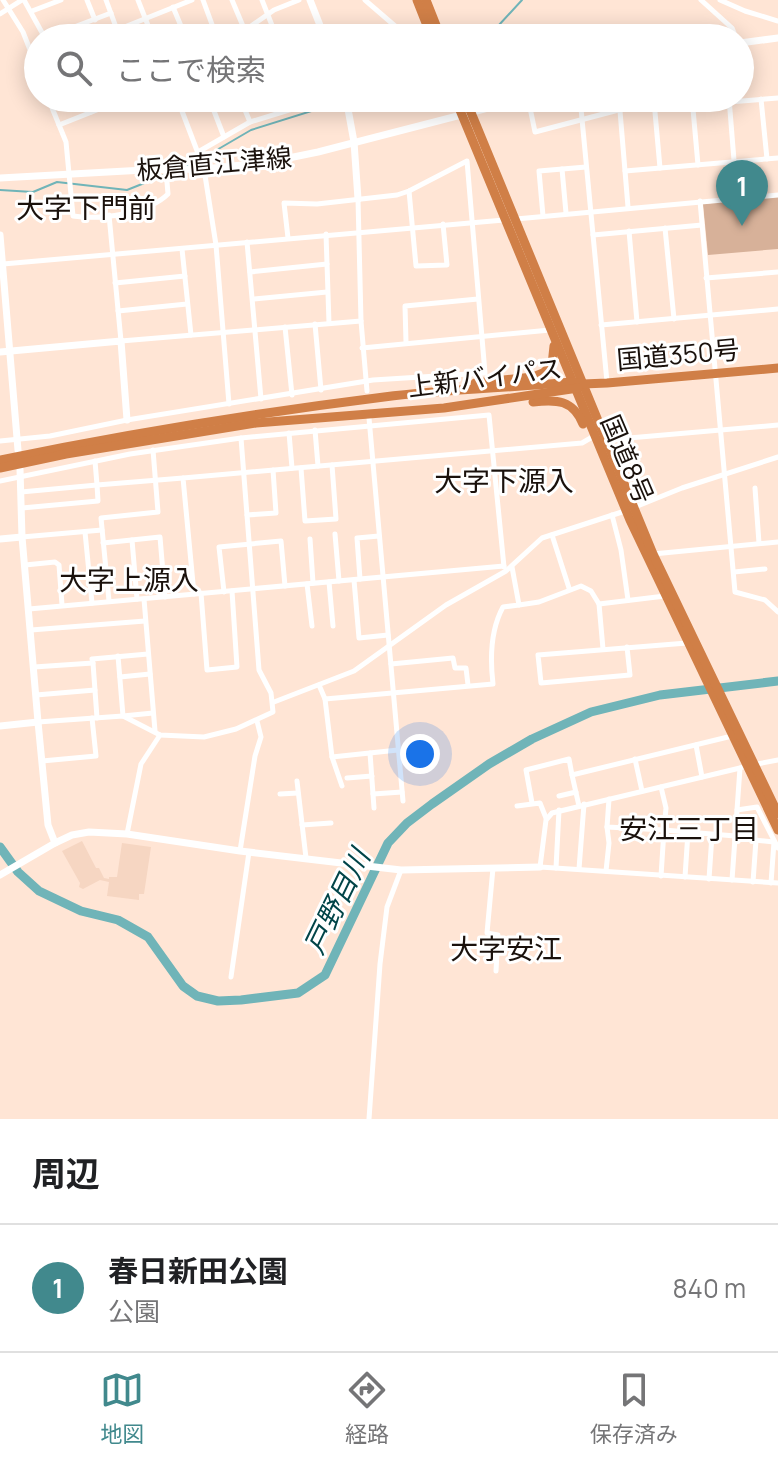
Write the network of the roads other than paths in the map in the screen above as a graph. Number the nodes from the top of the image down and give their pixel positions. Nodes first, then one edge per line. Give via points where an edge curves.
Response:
1 (3, 0) edge
2 (23, 0) edge
3 (61, 0) edge
4 (87, 0) edge
5 (106, 0) edge
6 (138, 0) edge
7 (192, 0) edge
8 (203, 0) edge
9 (232, 0) edge
10 (262, 0) edge
11 (299, 0) edge
12 (310, 0) edge
13 (365, 0) edge
14 (417, 0) edge
15 (426, 0) edge
16 (701, 0) edge
17 (720, 0) edge
18 (173, 7) junction
19 (9, 10) junction
20 (32, 11) junction
21 (111, 13) junction
22 (0, 14) edge
23 (268, 15) junction
24 (146, 19) junction
25 (95, 20) junction
26 (778, 21) edge
27 (38, 24) edge
28 (84, 24) edge
29 (115, 24) edge
30 (133, 24) edge
31 (148, 24) edge
32 (180, 24) edge
33 (212, 24) edge
34 (242, 24) edge
35 (255, 24) edge
36 (272, 24) edge
37 (319, 24) edge
38 (393, 24) edge
39 (426, 24) edge
40 (435, 24) edge
41 (728, 24) edge
42 (24, 34) edge
43 (778, 38) edge
44 (754, 41) edge
45 (778, 98) edge
46 (754, 99) edge
47 (761, 99) junction
48 (54, 112) edge
49 (91, 112) edge
50 (182, 112) edge
51 (214, 112) edge
52 (246, 112) edge
53 (349, 112) edge
54 (470, 112) edge
55 (531, 112) edge
56 (581, 112) edge
57 (616, 112) edge
58 (620, 112) edge
59 (655, 112) edge
60 (693, 112) edge
61 (730, 112) edge
62 (277, 113) edge
63 (466, 113) junction
64 (582, 120) junction
65 (250, 122) junction
66 (59, 125) junction
67 (224, 137) junction
68 (354, 142) junction
69 (198, 152) junction
70 (778, 158) edge
71 (767, 159) junction
72 (734, 161) junction
73 (698, 165) junction
74 (586, 167) junction
75 (660, 168) junction
76 (204, 169) junction
77 (562, 169) junction
78 (166, 170) junction
79 (625, 171) junction
80 (69, 174) junction
81 (0, 178) edge
82 (409, 191) junction
83 (778, 195) edge
84 (737, 198) junction
85 (358, 199) junction
86 (700, 201) junction
87 (628, 207) junction
88 (590, 210) junction
89 (566, 213) junction
90 (109, 215) junction
91 (543, 216) junction
92 (511, 220) junction
93 (472, 221) junction
94 (443, 224) junction
95 (702, 225) junction
96 (412, 227) junction
97 (665, 228) junction
98 (629, 231) junction
99 (359, 232) junction
100 (326, 234) junction
101 (0, 235) edge
102 (593, 235) junction
103 (288, 238) junction
104 (247, 242) junction
105 (216, 245) junction
106 (182, 249) junction
107 (113, 253) junction
108 (2, 261) edge
109 (327, 264) junction
110 (250, 272) junction
111 (778, 272) edge
112 (185, 276) junction
113 (706, 278) junction
114 (2, 281) edge
115 (115, 283) junction
116 (327, 292) junction
117 (253, 299) junction
118 (478, 299) junction
119 (187, 304) junction
120 (3, 307) edge
121 (778, 309) edge
122 (118, 311) junction
123 (710, 316) junction
124 (674, 319) junction
125 (361, 321) junction
126 (637, 322) junction
127 (329, 323) junction
128 (315, 324) junction
129 (601, 325) junction
130 (285, 327) junction
131 (255, 329) junction
132 (223, 332) junction
133 (552, 334) junction
134 (191, 335) junction
135 (481, 337) junction
136 (121, 341) junction
137 (406, 342) junction
138 (362, 348) junction
139 (10, 351) junction
140 (0, 352) edge
141 (778, 368) edge
142 (716, 373) junction
143 (366, 382) junction
144 (607, 383) junction
145 (577, 385) junction
146 (321, 390) junction
147 (367, 391) dead end
148 (292, 395) junction
149 (384, 397) junction
150 (261, 399) junction
151 (229, 404) junction
152 (444, 408) junction
153 (369, 418) dead end
154 (127, 420) junction
155 (778, 425) edge
156 (370, 427) junction
157 (315, 430) junction
158 (721, 430) junction
159 (289, 433) junction
160 (592, 437) junction
161 (18, 438) junction
162 (241, 438) junction
163 (605, 440) junction
164 (0, 441) edge
165 (18, 450) dead end
166 (153, 450) junction
167 (492, 450) junction
168 (778, 457) edge
169 (0, 460) edge
170 (95, 461) junction
171 (373, 461) junction
172 (332, 465) junction
173 (318, 466) junction
174 (0, 468) edge
175 (292, 468) junction
176 (301, 468) junction
177 (273, 470) junction
178 (21, 472) junction
179 (244, 472) junction
180 (725, 473) junction
181 (183, 478) junction
182 (155, 480) junction
183 (0, 481) edge
184 (97, 485) junction
185 (755, 488) dead end
186 (21, 492) junction
187 (22, 508) junction
188 (629, 509) junction
189 (247, 515) junction
190 (612, 515) junction
191 (102, 530) junction
192 (85, 532) junction
193 (335, 534) dead end
194 (552, 535) junction
195 (379, 536) junction
196 (22, 537) junction
197 (0, 539) edge
198 (310, 539) dead end
199 (132, 540) junction
200 (778, 542) edge
201 (103, 543) junction
202 (759, 543) junction
203 (251, 544) junction
204 (731, 545) junction
205 (653, 554) junction
206 (25, 565) junction
207 (512, 567) junction
208 (505, 569) junction
209 (765, 569) dead end
210 (734, 572) junction
211 (383, 577) junction
212 (357, 579) junction
213 (339, 581) junction
214 (329, 582) junction
215 (310, 584) junction
216 (285, 586) junction
217 (569, 588) junction
218 (254, 589) junction
219 (232, 591) junction
220 (224, 592) junction
221 (198, 594) junction
222 (665, 596) junction
223 (165, 597) junction
224 (140, 599) junction
225 (628, 600) junction
226 (109, 601) junction
227 (92, 603) junction
228 (599, 604) junction
229 (62, 605) junction
230 (519, 605) junction
231 (29, 609) junction
232 (776, 609) edge
233 (145, 621) junction
234 (312, 626) dead end
235 (333, 626) dead end
236 (31, 630) junction
237 (388, 635) junction
238 (687, 643) junction
239 (389, 644) junction
240 (627, 647) junction
241 (603, 649) junction
242 (148, 654) junction
243 (118, 656) junction
244 (93, 663) junction
245 (391, 664) junction
246 (34, 667) junction
247 (150, 674) junction
248 (120, 677) junction
249 (709, 680) junction
250 (319, 685) junction
251 (468, 685) junction
252 (95, 690) junction
253 (394, 692) junction
254 (36, 695) junction
255 (717, 696) junction
256 (325, 699) junction
257 (274, 702) junction
258 (153, 713) junction
259 (123, 716) junction
260 (95, 718) junction
261 (257, 721) junction
262 (38, 722) junction
263 (0, 726) edge
264 (157, 734) junction
265 (732, 736) junction
266 (696, 745) junction
267 (398, 750) junction
268 (370, 753) junction
269 (332, 757) junction
270 (635, 759) junction
271 (778, 760) edge
272 (42, 761) junction
273 (748, 766) junction
274 (572, 775) junction
275 (372, 776) junction
276 (702, 777) junction
277 (347, 778) dead end
278 (297, 781) dead end
279 (342, 786) dead end
280 (661, 787) junction
281 (642, 791) junction
282 (402, 792) junction
283 (576, 792) junction
284 (298, 793) junction
285 (280, 794) dead end
286 (373, 794) junction
287 (559, 796) dead end
288 (609, 799) junction
289 (403, 801) dead end
290 (532, 803) junction
291 (581, 805) junction
292 (517, 806) dead end
293 (374, 808) dead end
294 (559, 810) junction
295 (737, 810) junction
296 (778, 814) edge
297 (546, 819) junction
298 (331, 823) dead end
299 (302, 825) junction
300 (607, 827) junction
301 (664, 830) junction
302 (778, 830) edge
303 (688, 832) junction
304 (127, 834) junction
305 (712, 835) junction
306 (735, 837) junction
307 (756, 840) junction
308 (774, 842) junction
309 (55, 843) junction
310 (778, 848) edge
311 (245, 852) junction
312 (306, 858) junction
313 (540, 867) junction
314 (493, 868) junction
315 (556, 868) junction
316 (397, 869) junction
317 (579, 869) junction
318 (606, 871) junction
319 (2, 873) edge
320 (661, 876) junction
321 (685, 877) junction
322 (709, 879) junction
323 (732, 880) junction
324 (753, 882) junction
325 (774, 883) edge
326 (496, 971) dead end
327 (231, 977) dead end
328 (369, 1119) edge

1 - 19 street
2 - 19 street
2 - 20 street
3 - 20 street
4 - 25 street
5 - 21 street
6 - 24 street
7 - 18 street
8 - 33 street
9 - 34 street
10 - 23 street
11 - 23 street
12 - 37 street
13 - 38 street
14 - 39 highway
15 - 40 highway
16 - 41 street
17 - 26 street
18 - 24 street
18 - 32 street
19 - 22 street
19 - 42 street
20 - 27 street
21 - 25 street
21 - 29 street
23 - 35 street
23 - 36 street
24 - 30 street
24 - 31 street
25 - 28 street
43 - 44 street
45 - 47 street
46 - 47 street
47 - 71 street
48 - 66 street
49 - 66 street
50 - 69 street
51 - 67 street
52 - 65 street
53 - 68 street
54 - 63 street, 板倉直江津線
55 - 64 street via 535,132
56 - 64 street
57 - 64 street
58 - 79 street
59 - 75 street
60 - 73 street
61 - 72 street
62 - 65 street
63 - 68 street, 板倉直江津線
63 - 92 highway, 国道8号
64 - 74 street
65 - 67 street
66 - 80 street
67 - 69 street
68 - 76 street, 板倉直江津線 via 294,158
68 - 85 street
69 - 76 street
70 - 71 street
71 - 72 street
72 - 73 street
72 - 84 street
73 - 75 street
74 - 77 street
74 - 88 street
75 - 79 street
76 - 78 street, 板倉直江津線
76 - 105 street
77 - 89 street
77 - 91 street via 539,171
78 - 80 street, 板倉直江津線
78 - 90 street via 165,197 141,209
79 - 87 street
80 - 81 street, 板倉直江津線
80 - 90 street via 73,216
82 - 85 street
82 - 93 street via 467,161
82 - 96 street
83 - 84 street
84 - 86 street
85 - 99 street
85 - 103 street via 284,203
86 - 87 street
86 - 95 street
87 - 88 street
88 - 89 street
88 - 102 street
89 - 91 street
90 - 107 street
91 - 92 street
92 - 93 street
92 - 133 highway, 国道8号
92 - 145 highway, 国道8号
93 - 94 street
93 - 118 street
94 - 96 street
94 - 96 street via 447,265 416,266
95 - 97 street
95 - 113 street
96 - 99 street
97 - 98 street
97 - 124 street
98 - 102 street
98 - 126 street
99 - 100 street
99 - 125 street
100 - 103 street
100 - 109 street
101 - 108 street
102 - 129 street
103 - 104 street
104 - 105 street
104 - 110 street
105 - 106 street
105 - 132 street
106 - 107 street
106 - 112 street
107 - 108 street
107 - 115 street
108 - 114 street
109 - 110 street
109 - 116 street
110 - 117 street
111 - 113 street
112 - 115 street
112 - 119 street
113 - 123 street
114 - 120 street
115 - 122 street
116 - 117 street
116 - 127 street
117 - 131 street
118 - 135 street
118 - 137 street via 405,306
119 - 122 street
119 - 134 street
120 - 139 street
121 - 123 street
122 - 136 street
123 - 124 street
123 - 142 street
124 - 126 street
125 - 127 street
125 - 138 street
126 - 129 street
127 - 128 street
128 - 130 street
128 - 146 street
129 - 144 street
130 - 131 street
130 - 148 street
131 - 132 street
131 - 150 street
132 - 134 street
132 - 151 street
133 - 135 street
133 - 145 highway, 国道8号
133 - 149 highway via 555,359 543,373
134 - 136 street
135 - 137 street
135 - 143 street via 485,373
136 - 139 street
136 - 154 street
137 - 138 street
138 - 143 street
139 - 140 street
139 - 161 street
141 - 142 highway, 国道350号
142 - 144 highway, 国道350号
142 - 158 street
143 - 146 street
143 - 147 street
144 - 145 highway, 国道350号
145 - 149 highway, 上新バイパス
145 - 152 highway, 上新バイパス
145 - 160 highway, 国道8号
145 - 163 highway, 国道8号
146 - 148 street
148 - 150 street
149 - 169 highway, 上新バイパス via 143,432
150 - 151 street
151 - 154 street
152 - 160 highway via 562,401 576,410
152 - 174 highway, 上新バイパス via 256,423
153 - 156 street
154 - 161 street
155 - 158 street
156 - 157 street
156 - 167 street via 489,415
156 - 171 street
157 - 159 street
157 - 173 street
158 - 163 street
158 - 180 street
159 - 162 street
159 - 175 street
160 - 167 street via 582,443
160 - 188 highway, 国道8号
161 - 164 street
161 - 165 street
162 - 166 street
162 - 179 street
163 - 188 highway, 国道8号
166 - 170 street
166 - 182 street
167 - 171 street
167 - 208 street
168 - 180 street
170 - 178 street
170 - 184 street
171 - 172 street
171 - 195 street
172 - 173 street
172 - 176 street via 336,519 305,521
173 - 176 street
175 - 176 street
175 - 177 street
177 - 179 street
177 - 189 street via 276,513
178 - 183 street
178 - 186 street
179 - 181 street
179 - 189 street
180 - 188 street
180 - 204 street
181 - 182 street
181 - 221 street
182 - 184 street
182 - 191 street via 158,512 101,518
184 - 186 street
184 - 187 street via 98,501
185 - 202 street
186 - 187 street
187 - 196 street
188 - 190 street
188 - 205 highway, 国道8号
188 - 222 highway, 国道8号
189 - 203 street
190 - 194 street
190 - 225 street
191 - 192 street
191 - 201 street
192 - 196 street
192 - 227 street
193 - 213 street
194 - 207 street via 536,542
194 - 217 street
195 - 211 street
195 - 212 street via 357,538
196 - 197 street
196 - 206 street
198 - 215 street
199 - 201 street
199 - 223 street via 160,537
199 - 224 street
200 - 202 street
201 - 226 street
202 - 204 street
203 - 216 street via 281,541
203 - 218 street
203 - 220 street via 219,547
204 - 205 street
204 - 210 street
205 - 249 highway, 国道8号
206 - 229 street via 59,565
206 - 231 street
207 - 208 street
207 - 230 street
208 - 211 street
208 - 239 street
209 - 210 street
210 - 232 street via 735,592 765,600
211 - 212 street
211 - 237 street
212 - 213 street
212 - 237 street via 359,638
213 - 214 street
214 - 215 street
214 - 235 street
215 - 216 street
215 - 234 street
216 - 218 street
217 - 228 street via 584,586
217 - 230 street
218 - 219 street
218 - 257 street via 259,670
219 - 220 street
219 - 221 street via 237,667 207,670
220 - 221 street
221 - 223 street
222 - 225 street
222 - 238 highway, 国道8号
223 - 224 street
224 - 226 street
224 - 233 street
225 - 228 street
226 - 227 street
227 - 229 street
228 - 241 street
229 - 231 street
230 - 251 street via 503,607 499,614 490,652 493,684
231 - 236 street
233 - 236 street
233 - 242 street
236 - 246 street
237 - 239 street
238 - 240 street
238 - 249 highway, 国道8号
239 - 245 street
239 - 250 street via 354,671
240 - 241 street
240 - 241 street via 630,675 541,683 538,655
242 - 243 street
242 - 247 street
243 - 244 street via 92,659
243 - 248 street
244 - 246 street
244 - 252 street
245 - 251 street via 453,658 455,668 466,668
245 - 253 street
246 - 254 street
247 - 248 street
247 - 258 street
248 - 259 street
249 - 255 highway, 国道8号
250 - 256 street
250 - 257 street
251 - 253 street
252 - 254 street
252 - 260 street
253 - 256 street
253 - 267 street
254 - 262 street
255 - 265 highway, 国道8号
255 - 273 highway, 国道8号
256 - 269 street
257 - 261 street via 270,715
258 - 259 street
258 - 264 street
259 - 260 street
259 - 264 street
260 - 262 street
260 - 272 street via 96,756
261 - 264 street via 204,737
261 - 311 street via 261,737
262 - 263 street
262 - 272 street
264 - 304 street via 141,764
265 - 266 street
265 - 273 highway, 国道8号
266 - 270 street
266 - 276 street
267 - 268 street
267 - 282 street
268 - 269 street
268 - 275 street
269 - 279 street
270 - 274 street
270 - 281 street
271 - 273 street
272 - 309 street via 48,825
273 - 276 street
273 - 295 street
273 - 296 highway, 国道8号
273 - 302 highway, 国道8号
274 - 283 street
274 - 290 street via 569,759 526,770
275 - 277 street
275 - 286 street
276 - 280 street
278 - 284 street
280 - 281 street
280 - 301 street
281 - 288 street
282 - 286 street
282 - 289 street
283 - 287 street
283 - 291 street
284 - 285 street
284 - 299 street
286 - 293 street
288 - 291 street
288 - 300 street
290 - 292 street
290 - 297 street via 540,803
291 - 294 street
291 - 317 street
294 - 297 street
294 - 315 street
295 - 306 street
295 - 308 street via 757,807
297 - 313 street
298 - 299 street
299 - 312 street
300 - 301 street
300 - 318 street
301 - 303 street
301 - 320 street
303 - 305 street
303 - 321 street
304 - 309 street via 82,833
304 - 311 street
305 - 306 street
305 - 322 street
306 - 307 street
306 - 323 street
307 - 308 street
307 - 324 street
308 - 310 street
308 - 325 street
309 - 319 street
311 - 312 street
311 - 327 street
312 - 316 street
313 - 314 street
313 - 315 street
314 - 316 street
314 - 326 street via 487,933 498,935
315 - 317 street
316 - 328 street via 380,964
317 - 318 street
318 - 320 street
320 - 321 street
321 - 322 street
322 - 323 street
323 - 324 street
324 - 325 street

